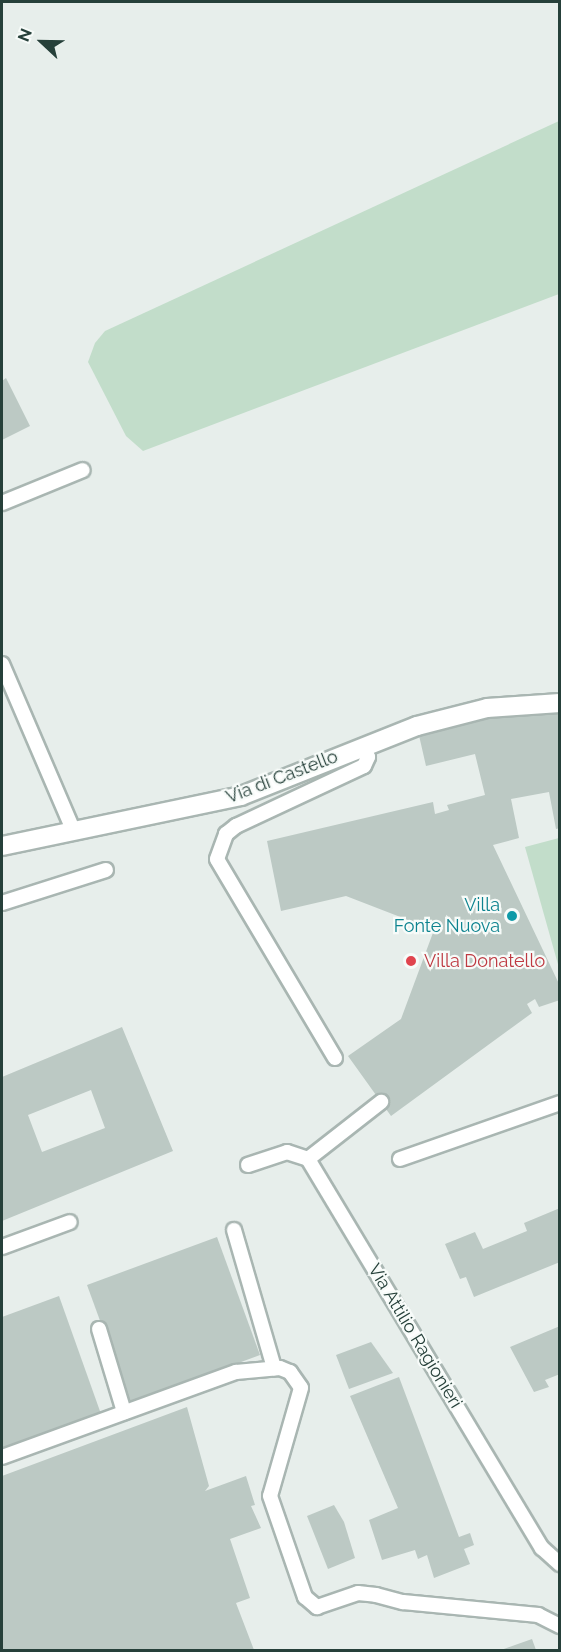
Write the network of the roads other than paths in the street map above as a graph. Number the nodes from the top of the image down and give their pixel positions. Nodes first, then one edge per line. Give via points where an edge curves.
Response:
1 (83, 470) dead end
2 (2, 503) edge
3 (2, 664) edge
4 (560, 703) edge
5 (362, 747) junction
6 (73, 830) junction
7 (2, 846) edge
8 (106, 870) dead end
9 (2, 903) edge
10 (335, 1058) dead end
11 (381, 1102) dead end
12 (560, 1103) edge
13 (308, 1159) junction
14 (400, 1159) dead end
15 (248, 1165) dead end
16 (70, 1222) dead end
17 (234, 1230) dead end
18 (2, 1247) edge
19 (99, 1329) dead end
20 (274, 1368) junction
21 (124, 1412) junction
22 (2, 1457) edge
23 (560, 1564) edge
24 (560, 1626) edge

1 - 2 lane
3 - 6 lane
4 - 5 street, Via di Castello via 488,708 417,726
5 - 6 street, Via di Castello via 241,796
5 - 10 lane via 368,756 364,766 236,826 226,834 217,859
6 - 7 street, Via di Castello
8 - 9 lane
11 - 13 lane
12 - 14 lane
13 - 15 lane via 287,1152
13 - 23 lane, Via Attilio Ragionieri via 542,1548
16 - 18 lane
17 - 20 lane
19 - 21 lane
20 - 21 lane via 236,1372
20 - 24 lane via 290,1372 300,1388 270,1496 305,1597 317,1607 358,1593 376,1595 403,1602 538,1615
21 - 22 lane

